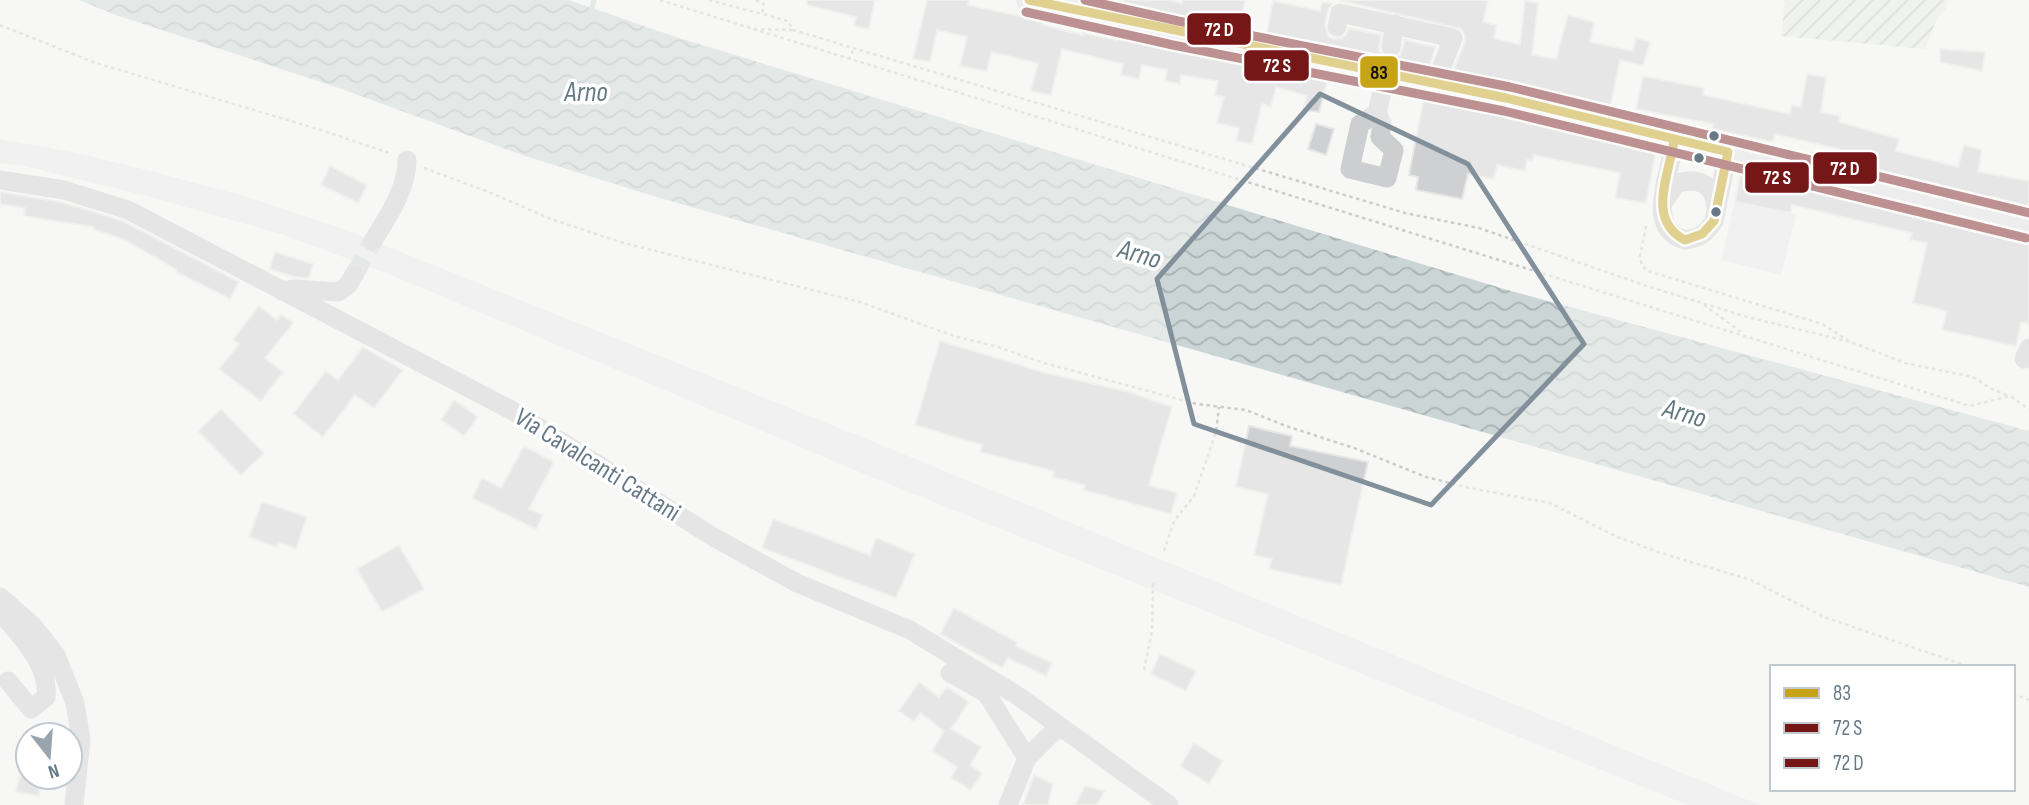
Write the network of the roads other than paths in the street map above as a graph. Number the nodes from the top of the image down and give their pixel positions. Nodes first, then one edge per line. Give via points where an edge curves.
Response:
1 (1029, 0) edge
2 (1395, 24) junction
3 (1337, 27) dead end
4 (1391, 47) dead end
5 (1386, 75) junction
6 (1435, 84) junction
7 (1377, 113) dead end
8 (1674, 141) junction
9 (1728, 152) junction
10 (407, 160) road end
11 (0, 180) edge
12 (1662, 209) junction
13 (1717, 212) junction
14 (2029, 226) edge
15 (373, 241) tunnel mouth
16 (354, 275) tunnel mouth
17 (281, 292) junction
18 (0, 597) edge
19 (0, 611) edge
20 (950, 673) dead end
21 (8, 681) dead end
22 (1059, 726) junction
23 (1027, 758) junction
24 (74, 805) edge
25 (1008, 805) edge
26 (1168, 805) edge

1 - 5 main road
2 - 3 street via 1340,13
2 - 4 street
2 - 6 street via 1453,38
5 - 6 main road
5 - 7 street
6 - 8 main road
8 - 9 main road
8 - 12 street
9 - 13 street
9 - 14 main road
10 - 15 street via 400,190
11 - 17 street, Via Cavalcanti Cattani via 64,190 128,210
12 - 13 street via 1667,230 1685,240 1709,229
12 - 13 street via 1676,184 1692,180 1712,189
16 - 17 street via 338,292
17 - 22 street, Via Cavalcanti Cattani via 511,410 715,538 797,583 910,630
18 - 24 street via 32,625 56,655 75,703 80,740
19 - 21 street via 38,661 48,683 46,696 31,709
20 - 23 street via 986,693
22 - 23 street
22 - 26 street, Via Cavalcanti Cattani
23 - 25 street

